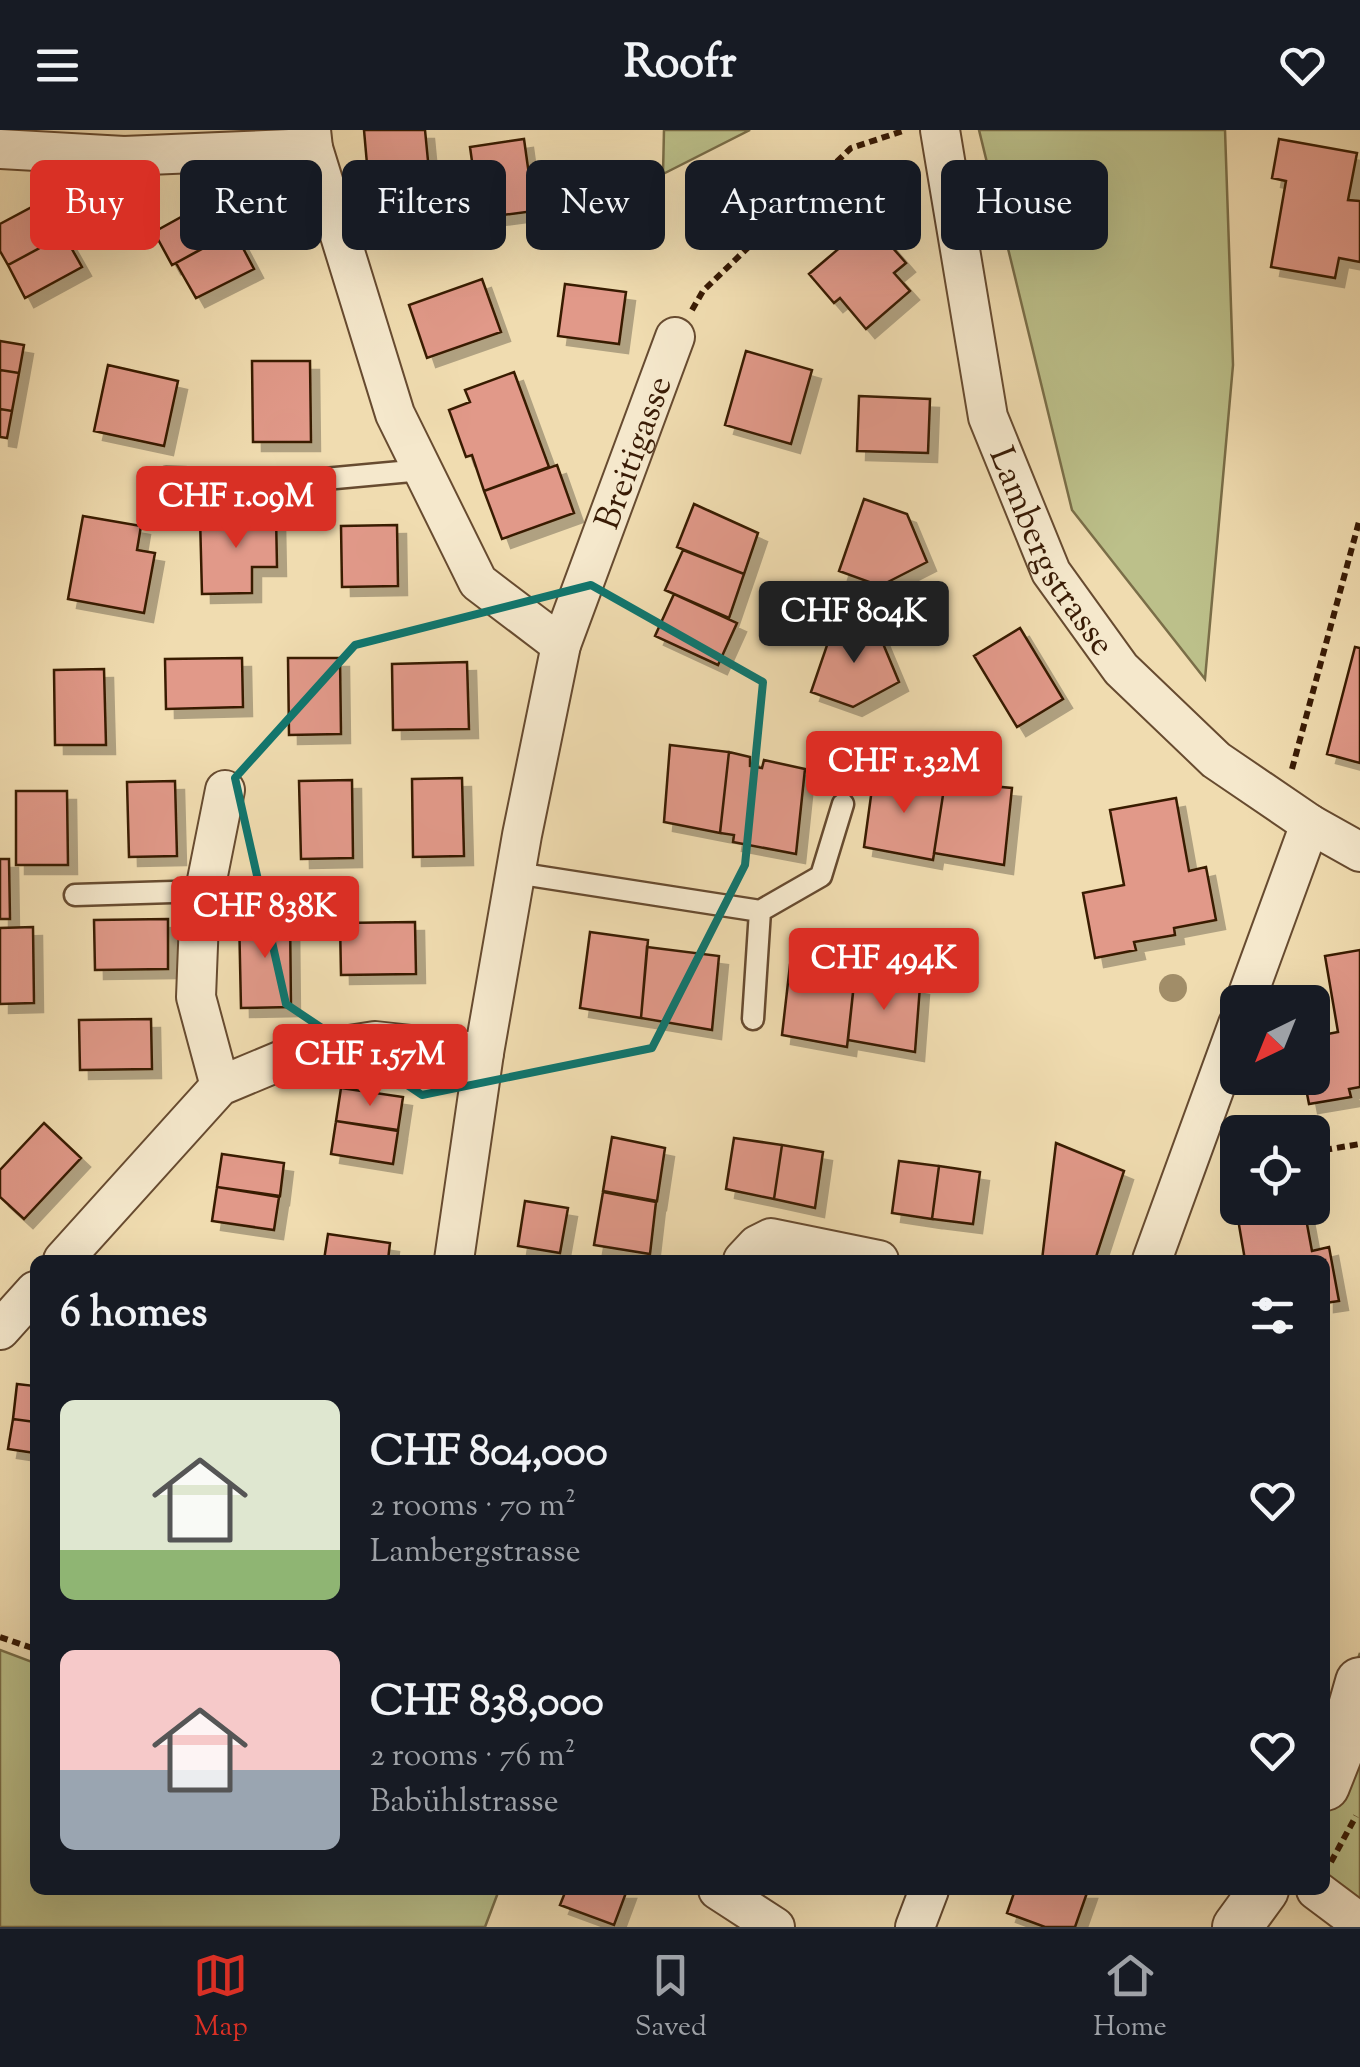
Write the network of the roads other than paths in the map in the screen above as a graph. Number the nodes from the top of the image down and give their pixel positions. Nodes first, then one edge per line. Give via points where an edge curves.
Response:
1 (940, 130) edge
2 (312, 139) edge
3 (0, 149) edge
4 (675, 337) road end
5 (422, 470) junction
6 (166, 478) dead end
7 (562, 645) junction
8 (226, 790) dead end
9 (842, 804) dead end
10 (1296, 814) junction
11 (1360, 852) edge
12 (516, 873) junction
13 (205, 890) junction
14 (75, 894) dead end
15 (760, 912) junction
16 (1250, 985) edge
17 (753, 1019) dead end
18 (484, 1053) junction
19 (1220, 1073) edge
20 (220, 1086) junction
21 (68, 1255) edge
22 (455, 1255) edge
23 (748, 1255) edge
24 (854, 1255) edge
25 (1154, 1255) edge
26 (30, 1297) edge
27 (0, 1330) edge
28 (1360, 1682) edge
29 (1330, 1773) edge
30 (726, 1895) edge
31 (927, 1895) edge
32 (1260, 1895) edge
33 (775, 1927) edge
34 (916, 1927) edge
35 (1236, 1927) edge

1 - 10 street, Lambergstrasse via 988,417 1051,572 1121,669 1216,760
2 - 3 street via 124,156
2 - 5 street via 395,414
4 - 7 street, Breitigasse
5 - 6 lane via 303,481
5 - 7 street via 478,582
7 - 12 street, Breitigasse
8 - 13 street
9 - 15 lane via 820,876
10 - 11 street, Lambergstrasse
10 - 16 street
12 - 15 lane
12 - 18 street, Breitigasse
13 - 14 lane
13 - 20 street via 196,997
15 - 17 lane
18 - 20 street via 375,1042 299,1053
18 - 22 street, Breitigasse
19 - 25 street
20 - 21 street
23 - 24 street via 771,1238
26 - 27 street
28 - 29 street
30 - 33 street
31 - 34 street
32 - 35 street

